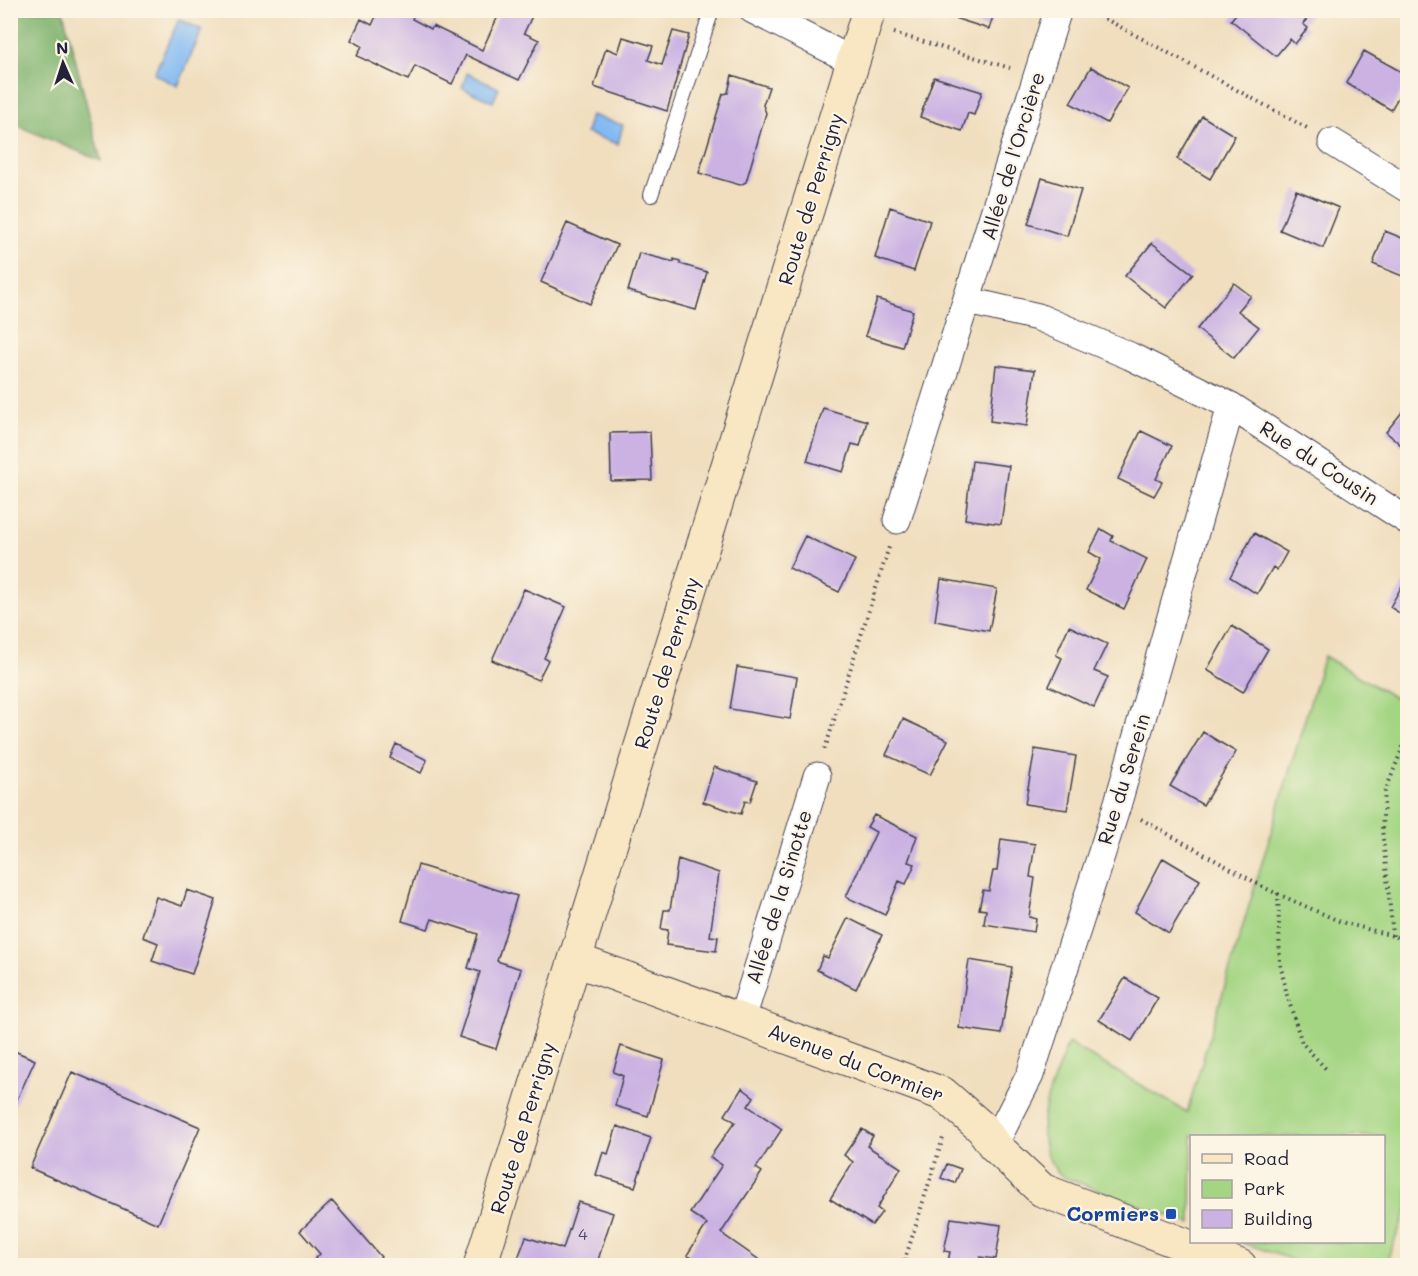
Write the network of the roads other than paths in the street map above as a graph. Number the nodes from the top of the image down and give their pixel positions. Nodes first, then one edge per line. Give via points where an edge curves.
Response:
1 (712, 10) edge
2 (753, 10) edge
3 (1058, 10) edge
4 (866, 17) edge
5 (853, 61) junction
6 (1332, 142) road end
7 (1407, 189) edge
8 (651, 195) dead end
9 (968, 301) junction
10 (1231, 406) junction
11 (897, 520) road end
12 (1407, 521) edge
13 (817, 776) road end
14 (576, 960) junction
15 (742, 1019) junction
16 (994, 1145) junction
17 (1182, 1255) edge
18 (480, 1266) edge
19 (1240, 1266) edge

1 - 8 lane
2 - 5 street
3 - 9 street, Allée de l'Orcière
4 - 5 street, Route de Perrigny
5 - 14 street, Route de Perrigny
6 - 7 street
9 - 10 street via 1038,317 1130,356
9 - 11 street, Allée de l'Orcière
10 - 12 street, Rue du Cousin
10 - 16 street, Rue du Serein via 1117,806 1030,1076
13 - 15 street, Allée de la Sinotte
14 - 15 street, Avenue du Cormier
14 - 18 street, Route de Perrigny
15 - 16 street, Avenue du Cormier via 943,1094 982,1128
16 - 17 street, Avenue du Cormier via 1042,1190
17 - 19 street, Avenue du Cormier

